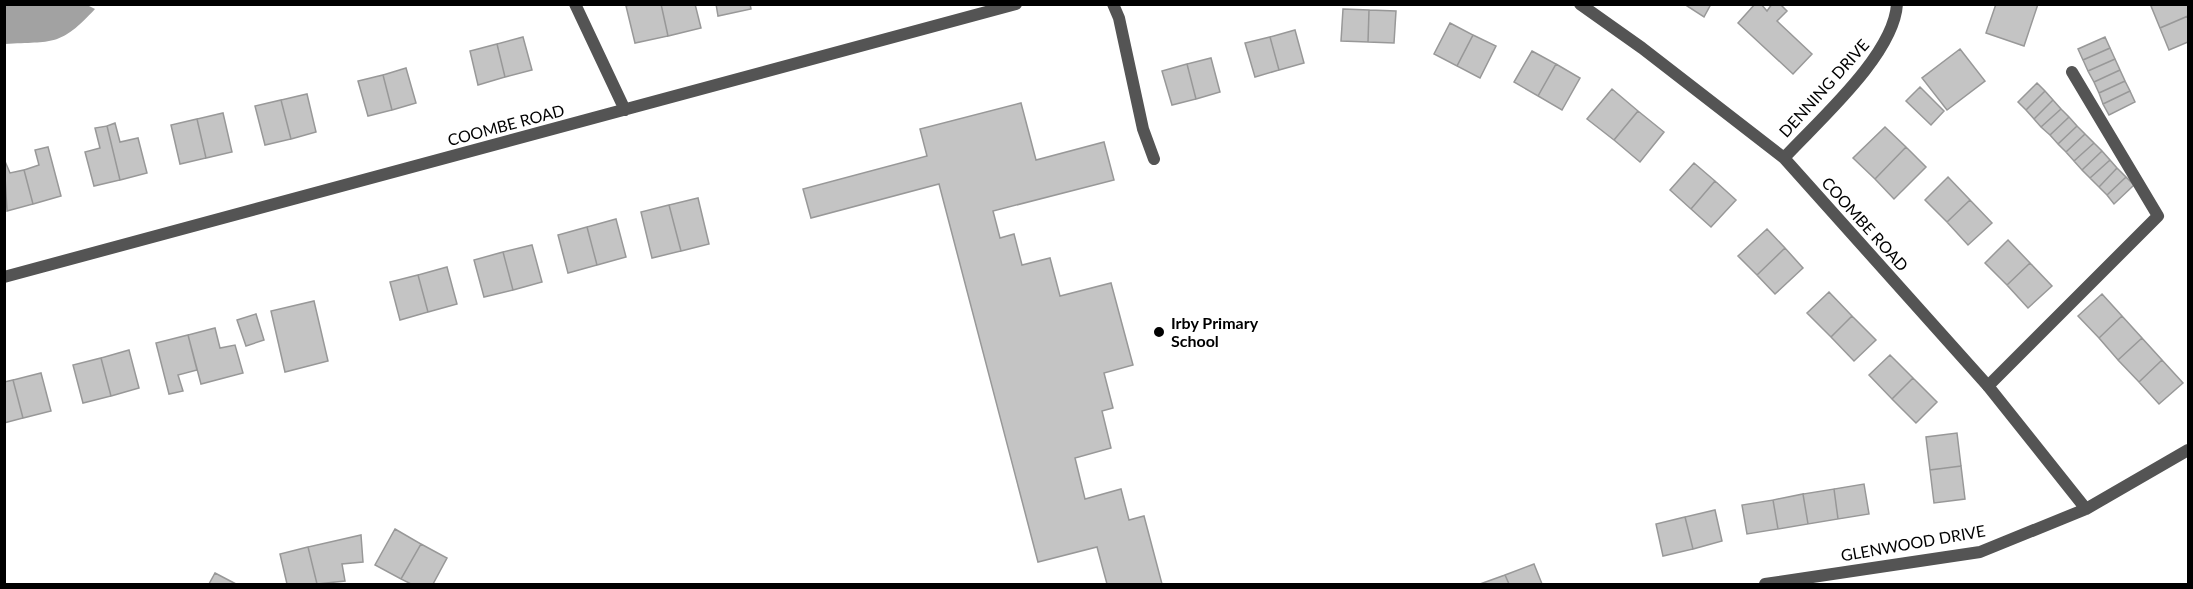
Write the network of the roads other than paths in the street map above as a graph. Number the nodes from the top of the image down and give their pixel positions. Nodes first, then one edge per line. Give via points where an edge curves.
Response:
1 (576, 4) edge
2 (1016, 4) edge
3 (1113, 4) edge
4 (1580, 4) edge
5 (1897, 4) edge
6 (2072, 72) dead end
7 (625, 110) junction
8 (1784, 158) junction
9 (1154, 159) dead end
10 (4, 278) edge
11 (1988, 386) junction
12 (2188, 450) edge
13 (2086, 509) junction
14 (1765, 585) edge

1 - 7 street
2 - 7 street, COOMBE ROAD
3 - 9 street
4 - 8 street, COOMBE ROAD
5 - 8 street, DENNING DRIVE via 1896,17 1880,54
6 - 11 street via 2158,216
7 - 10 street, COOMBE ROAD
8 - 11 street, COOMBE ROAD
11 - 13 street, COOMBE ROAD
12 - 13 street, GLENWOOD DRIVE
13 - 14 street, GLENWOOD DRIVE via 1980,552

